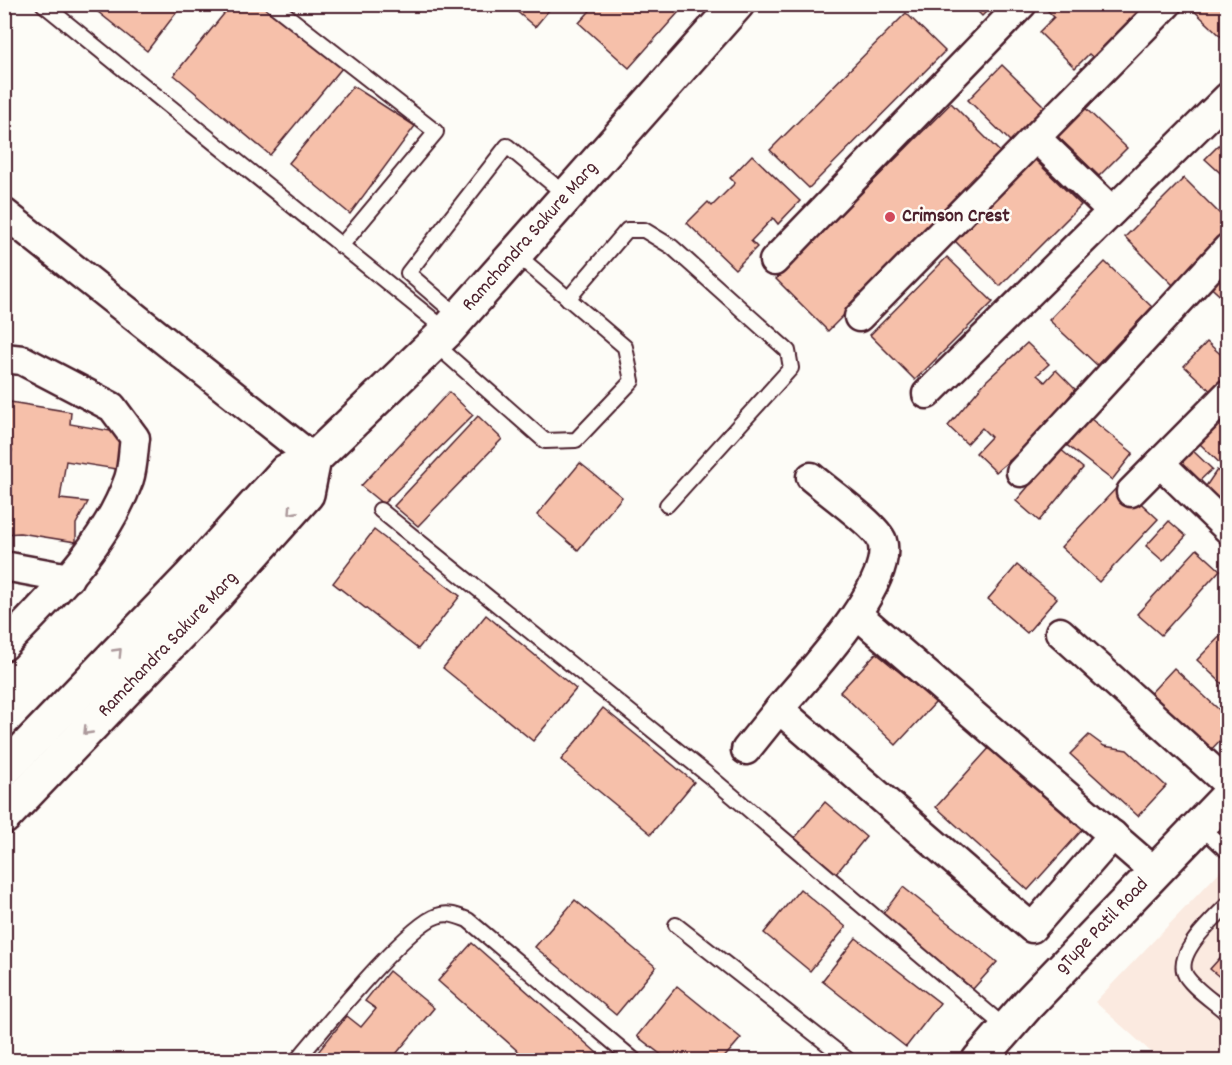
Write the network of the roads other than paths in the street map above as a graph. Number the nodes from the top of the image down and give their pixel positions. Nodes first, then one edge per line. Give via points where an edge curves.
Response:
1 (43, 4) edge
2 (272, 4) edge
3 (737, 4) edge
4 (1022, 4) edge
5 (1167, 4) edge
6 (1227, 97) edge
7 (1036, 138) junction
8 (566, 195) junction
9 (1112, 211) junction
10 (4, 213) edge
11 (341, 246) junction
12 (1227, 248) edge
13 (516, 254) junction
14 (774, 261) dead end
15 (568, 299) junction
16 (859, 317) dead end
17 (447, 331) junction
18 (4, 358) edge
19 (927, 394) dead end
20 (1227, 394) edge
21 (314, 459) junction
22 (1160, 463) junction
23 (1021, 472) dead end
24 (811, 477) dead end
25 (1131, 492) dead end
26 (667, 505) dead end
27 (380, 510) dead end
28 (1227, 529) edge
29 (4, 566) edge
30 (69, 578) junction
31 (189, 578) junction
32 (212, 600) junction
33 (857, 614) junction
34 (1060, 632) dead end
35 (4, 646) edge
36 (779, 709) junction
37 (747, 750) dead end
38 (4, 770) edge
39 (1227, 784) edge
40 (1227, 796) edge
41 (4, 817) edge
42 (1199, 825) junction
43 (1113, 835) junction
44 (1227, 852) edge
45 (1155, 872) junction
46 (1227, 904) edge
47 (676, 925) dead end
48 (1227, 1014) edge
49 (1006, 1028) junction
50 (297, 1060) edge
51 (634, 1060) edge
52 (848, 1060) edge
53 (979, 1060) edge

1 - 11 lane
2 - 11 lane via 436,132
3 - 8 street, Ramchandra Sakure Marg
4 - 14 street
5 - 7 street
6 - 9 street
7 - 9 street
7 - 16 street
8 - 13 street, Ramchandra Sakure Marg
8 - 17 lane via 507,146 408,273
9 - 19 street
10 - 21 street
11 - 17 lane
12 - 23 street
13 - 15 lane
13 - 17 street, Ramchandra Sakure Marg
15 - 17 lane via 625,347 632,381 576,440 545,441
15 - 26 lane via 627,230 644,230 672,247 788,351 791,368
17 - 21 street, Ramchandra Sakure Marg
18 - 30 street via 22,360 112,407 135,438 129,478 116,507
20 - 22 street
21 - 31 street, Ramchandra Sakure Marg via 286,471
21 -> 32 street, Ramchandra Sakure Marg via 307,494
22 - 25 street
22 - 28 street
24 - 33 street via 873,528 882,541 884,558 879,578
27 - 49 lane via 708,775
29 - 30 street
30 - 35 street
31 - 32 street
38 -> 31 street, Ramchandra Sakure Marg
32 -> 41 street, Ramchandra Sakure Marg
33 - 36 street
33 - 43 street
34 - 39 street
36 - 37 street
36 - 43 street via 1032,928
40 - 42 street, gTupe Patil Road
42 - 44 lane
42 - 45 street, gTupe Patil Road
43 - 45 street
45 - 49 street, gTupe Patil Road
46 - 48 lane via 1189,946 1183,964 1187,976
47 - 52 lane
49 - 53 street, gTupe Patil Road
50 - 51 lane via 423,923 454,914 468,920

